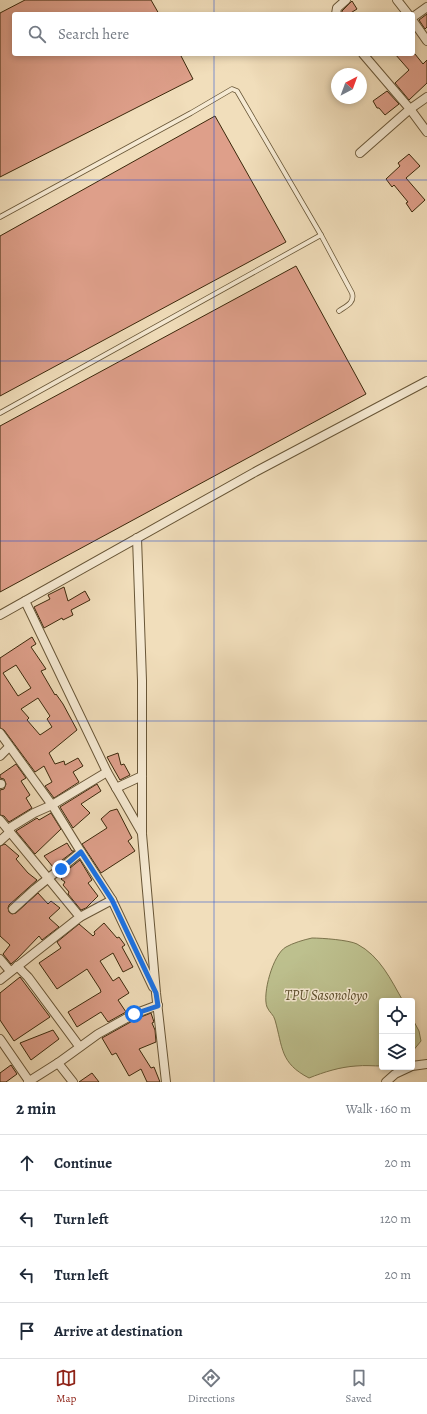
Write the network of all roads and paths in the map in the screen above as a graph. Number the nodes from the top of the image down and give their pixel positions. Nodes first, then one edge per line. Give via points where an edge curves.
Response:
1 (346, 0) edge
2 (397, 0) edge
3 (427, 7) edge
4 (336, 12) edge
5 (406, 12) edge
6 (415, 16) edge
7 (415, 24) edge
8 (427, 41) edge
9 (365, 56) edge
10 (427, 97) edge
11 (410, 109) junction
12 (427, 132) edge
13 (360, 153) dead end
14 (0, 217) edge
15 (321, 235) junction
16 (339, 311) dead end
17 (427, 381) edge
18 (0, 412) edge
19 (137, 538) junction
20 (25, 601) junction
21 (0, 615) edge
22 (0, 733) edge
23 (9, 747) junction
24 (0, 756) edge
25 (108, 772) junction
26 (142, 776) junction
27 (116, 788) junction
28 (52, 805) junction
29 (0, 820) edge
30 (9, 830) junction
31 (142, 834) junction
32 (0, 842) edge
33 (81, 852) junction
34 (49, 878) junction
35 (112, 900) junction
36 (13, 909) dead end
37 (80, 917) junction
38 (0, 959) edge
39 (17, 966) junction
40 (10, 971) junction
41 (0, 980) edge
42 (156, 993) junction
43 (158, 1006) junction
44 (0, 1039) edge
45 (79, 1046) junction
46 (58, 1063) junction
47 (427, 1064) edge
48 (415, 1066) edge
49 (404, 1070) edge
50 (28, 1082) edge
51 (73, 1082) edge
52 (166, 1082) edge
53 (386, 1082) edge

1 - 4 street
2 - 5 street
3 - 6 street
7 - 8 street
9 - 11 street
10 - 11 street
11 - 12 street
11 - 13 street
14 - 15 lane via 232,89 237,91
15 - 16 lane via 353,296 352,303
15 - 18 lane
17 - 19 street
19 - 20 street
19 - 26 street
20 - 21 street
20 - 25 street
22 - 23 street
23 - 24 street
23 - 28 street
25 - 27 street
25 - 28 street
26 - 27 street
26 - 31 street
27 - 31 street
28 - 30 street via 34,813
28 - 33 street
29 - 30 street
30 - 32 street
30 - 34 street
31 - 42 street
33 - 34 street
33 - 35 street
34 - 36 street
34 - 37 street
35 - 37 street
35 - 42 street
37 - 39 street
38 - 40 street
39 - 40 street
39 - 45 street
40 - 41 street
42 - 43 street
43 - 45 street via 134,1014
43 - 52 street
44 - 50 street
45 - 46 street
46 - 50 street
46 - 51 street
47 - 48 street
49 - 53 street

